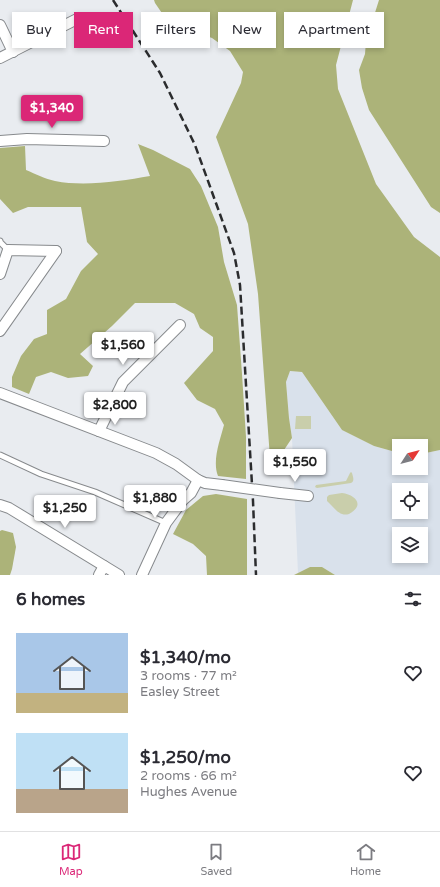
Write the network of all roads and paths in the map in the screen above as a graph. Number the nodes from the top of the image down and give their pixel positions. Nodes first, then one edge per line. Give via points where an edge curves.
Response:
1 (74, 21) edge
2 (0, 25) edge
3 (13, 52) junction
4 (0, 58) edge
5 (0, 141) edge
6 (104, 141) dead end
7 (0, 240) edge
8 (8, 250) junction
9 (0, 274) edge
10 (180, 324) dead end
11 (0, 331) edge
12 (0, 393) edge
13 (99, 431) junction
14 (0, 455) edge
15 (198, 480) junction
16 (308, 496) dead end
17 (0, 505) edge
18 (166, 523) junction
19 (102, 570) edge
20 (119, 575) edge
21 (142, 575) edge

1 - 3 street
2 - 3 street
3 - 4 street
5 - 6 street
7 - 8 lane
8 - 9 street
8 - 11 street via 56,251
10 - 13 street via 122,382
12 - 13 street
13 - 15 street via 156,453
14 - 18 lane via 41,474 95,492
15 - 16 street, bridge via 205,484
15 - 18 street
17 - 19 street via 9,508
18 - 21 street
19 - 20 street

